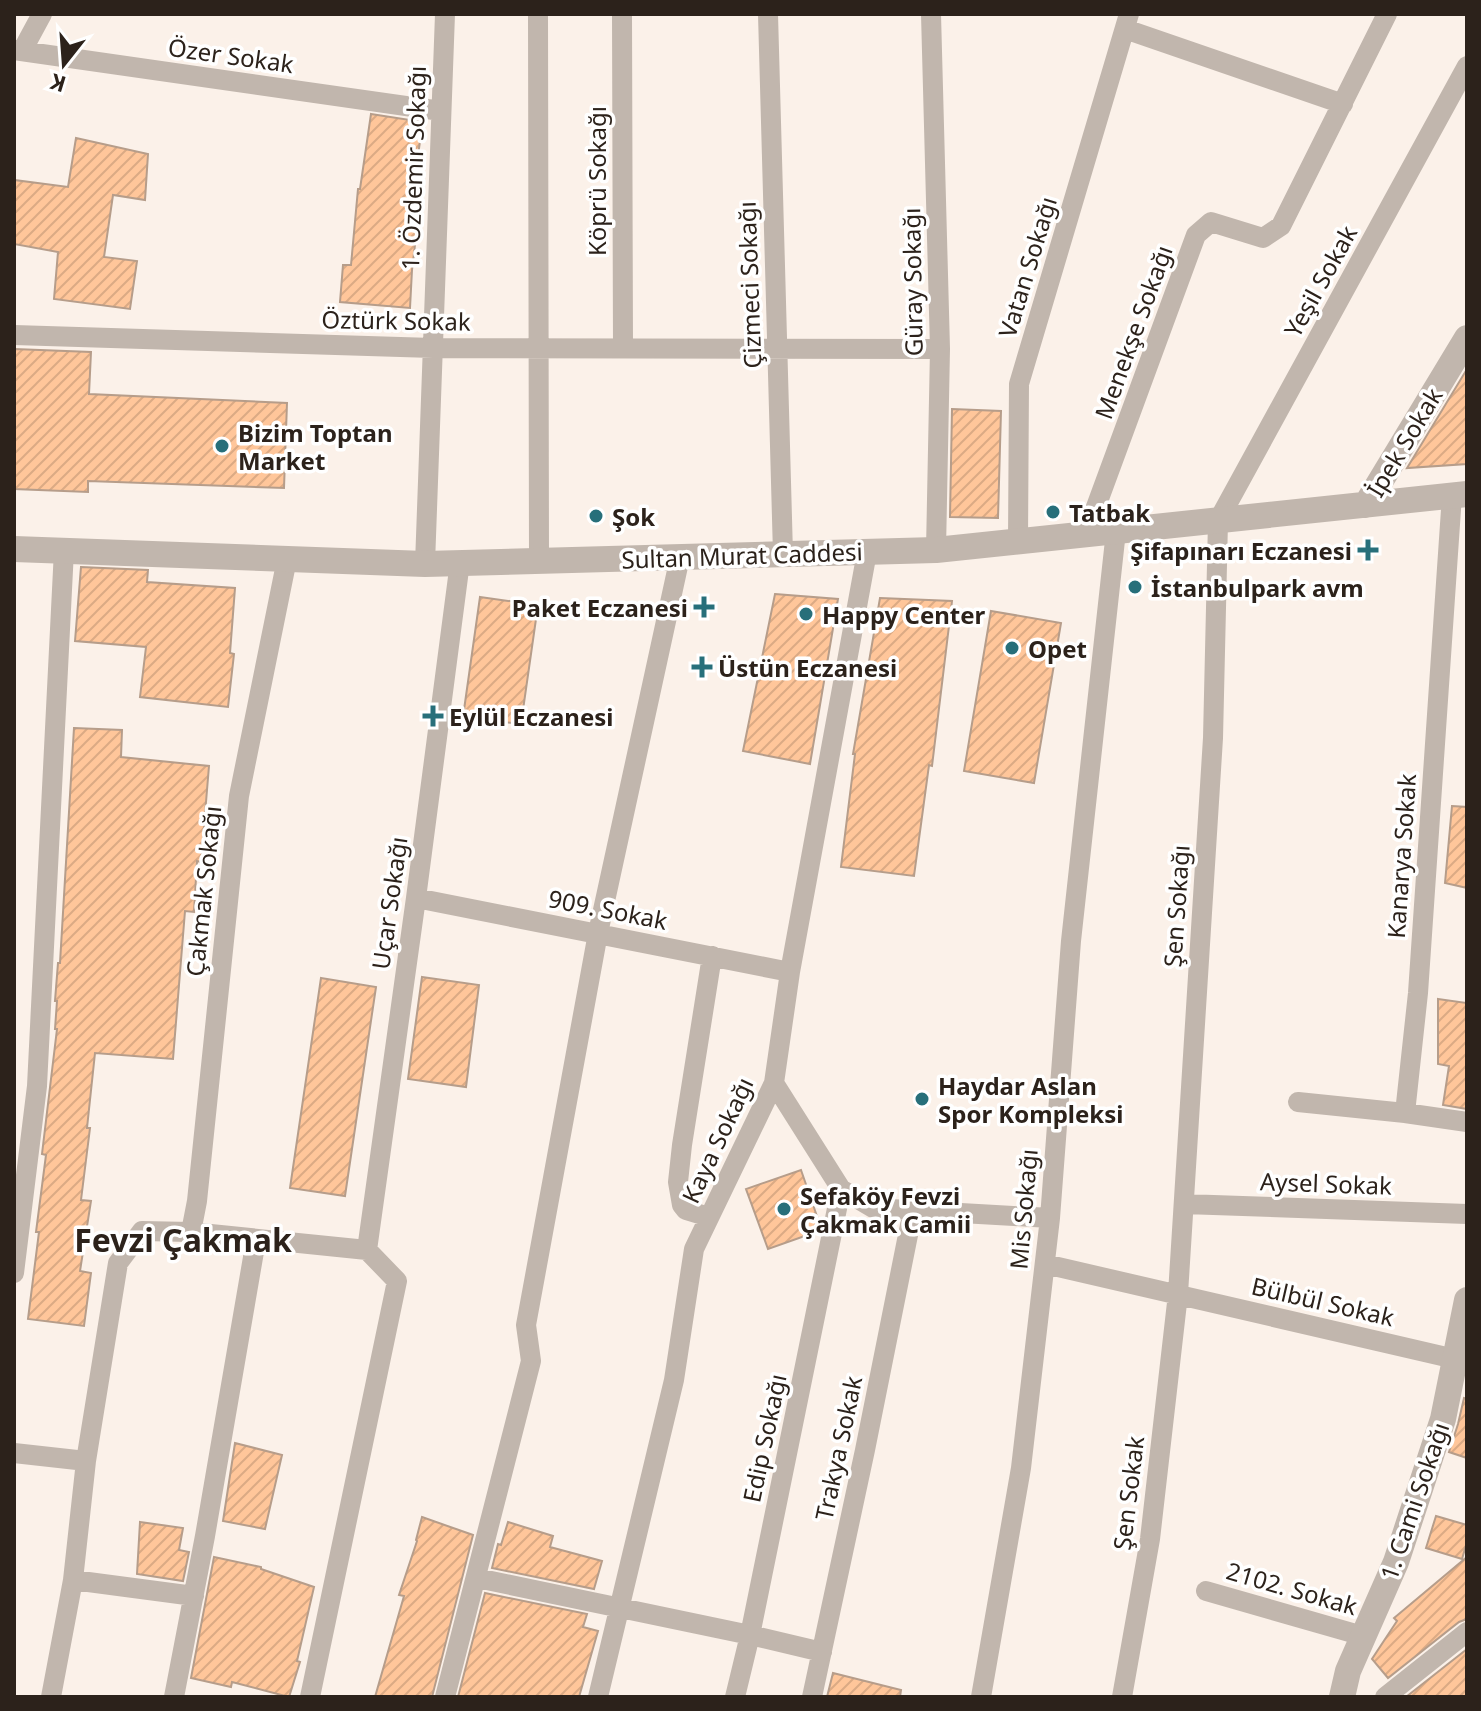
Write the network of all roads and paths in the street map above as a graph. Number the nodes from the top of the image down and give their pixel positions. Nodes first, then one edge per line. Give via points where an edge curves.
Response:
1 (42, 14) edge
2 (445, 14) edge
3 (538, 14) edge
4 (622, 14) edge
5 (768, 14) edge
6 (931, 14) edge
7 (1387, 14) edge
8 (1127, 22) edge
9 (18, 50) edge
10 (1467, 66) edge
11 (1343, 104) junction
12 (441, 111) junction
13 (14, 335) edge
14 (1467, 338) edge
15 (433, 348) junction
16 (623, 348) junction
17 (777, 348) junction
18 (539, 349) junction
19 (940, 349) junction
20 (1459, 494) edge
21 (1366, 505) junction
22 (1218, 521) junction
23 (1116, 531) junction
24 (1086, 534) junction
25 (1018, 541) junction
26 (14, 549) edge
27 (64, 550) junction
28 (936, 550) junction
29 (867, 552) junction
30 (783, 554) junction
31 (680, 557) junction
32 (287, 559) junction
33 (539, 561) junction
34 (460, 562) junction
35 (425, 564) junction
36 (416, 898) junction
37 (598, 933) junction
38 (712, 956) junction
39 (790, 972) junction
40 (774, 1083) junction
41 (1298, 1102) dead end
42 (1405, 1113) junction
43 (1467, 1122) edge
44 (841, 1189) junction
45 (1184, 1204) junction
46 (913, 1210) junction
47 (1467, 1214) edge
48 (709, 1217) junction
49 (1050, 1218) junction
50 (191, 1232) junction
51 (256, 1240) junction
52 (367, 1250) junction
53 (1045, 1264) junction
54 (14, 1273) edge
55 (1178, 1294) junction
56 (1467, 1300) edge
57 (1455, 1359) junction
58 (14, 1453) edge
59 (86, 1461) junction
60 (477, 1578) junction
61 (73, 1580) junction
62 (1206, 1591) dead end
63 (194, 1596) junction
64 (620, 1607) junction
65 (1467, 1632) edge
66 (750, 1635) junction
67 (1363, 1636) junction
68 (822, 1652) junction
69 (51, 1697) edge
70 (174, 1697) edge
71 (310, 1697) edge
72 (445, 1697) edge
73 (598, 1697) edge
74 (735, 1697) edge
75 (812, 1697) edge
76 (981, 1697) edge
77 (1122, 1697) edge
78 (1342, 1697) edge
79 (1385, 1697) edge

1 - 9 street
2 - 12 street, 1. Özdemir Sokağı
3 - 18 street
4 - 16 street, Köprü Sokağı
5 - 17 street, Çizmeci Sokağı
6 - 19 street, Güray Sokağı
7 - 11 street, Menekşe Sokağı
8 - 11 street
8 - 25 street, Vatan Sokağı via 1019,384
9 - 12 street, Özer Sokak
10 - 22 street, Yeşil Sokak
11 - 24 street, Menekşe Sokağı via 1281,226 1263,238 1211,222 1196,235
12 - 15 street, 1. Özdemir Sokağı
13 - 15 street, Öztürk Sokak
14 - 21 street, İpek Sokak
15 - 18 street, Öztürk Sokak
15 - 35 street, 1. Özdemir Sokağı
16 - 17 street, Öztürk Sokak
16 - 18 street, Öztürk Sokak
17 - 19 street, Öztürk Sokak
17 - 30 street, Çizmeci Sokağı
18 - 33 street
19 - 28 street, Güray Sokağı
20 - 21 street, Sultan Murat Caddesi
20 - 42 street, Kanarya Sokak
21 - 22 street, Sultan Murat Caddesi
22 - 23 street, Sultan Murat Caddesi
22 - 45 street, Şen Sokağı via 1213,738
23 - 24 street, Sultan Murat Caddesi
23 - 49 street, Mis Sokağı via 1071,941
24 - 25 street, Sultan Murat Caddesi
25 - 28 street, Sultan Murat Caddesi
26 - 27 street, Sultan Murat Caddesi
27 - 32 street, Sultan Murat Caddesi
27 - 54 street via 37,1086
28 - 29 street, Sultan Murat Caddesi
29 - 30 street, Sultan Murat Caddesi
29 - 39 street, Kaya Sokağı
30 - 31 street, Sultan Murat Caddesi
31 - 33 street, Sultan Murat Caddesi
31 - 37 street
32 - 35 street, Sultan Murat Caddesi
32 - 50 street, Çakmak Sokağı via 239,796
33 - 34 street, Sultan Murat Caddesi
34 - 35 street, Sultan Murat Caddesi
34 - 36 street, Uçar Sokağı
36 - 37 street, 909. Sokak
36 - 52 street, Uçar Sokağı
37 - 38 street, 909. Sokak
37 - 60 street via 526,1325 531,1361
38 - 39 street, 909. Sokak
38 - 48 street via 678,1182 686,1210
39 - 40 street, Kaya Sokağı
40 - 44 street
40 - 48 street, Kaya Sokağı
41 - 42 street
42 - 43 street
44 - 46 street via 873,1208
44 - 66 street, Edip Sokağı
45 - 47 street, Aysel Sokak
45 - 55 street, Şen Sokağı
46 - 49 street
46 - 68 street, Trakya Sokak
48 - 64 street, Kaya Sokağı via 694,1249 674,1380
49 - 53 street, Mis Sokağı
50 - 51 street
50 - 59 street via 142,1231 118,1263
51 - 52 street
51 - 63 street
52 - 71 street via 397,1281
53 - 55 street, Bülbül Sokak
53 - 76 street, Mis Sokağı via 1021,1468
55 - 57 street, Bülbül Sokak
55 - 77 street, Şen Sokak via 1150,1539
56 - 57 street, 1. Cami Sokağı
57 - 67 street, 1. Cami Sokağı via 1443,1419 1396,1562
58 - 59 street
59 - 61 street
60 - 64 street
60 - 72 street
61 - 63 street
61 - 69 street
62 - 67 street, 2102. Sokak
63 - 70 street
64 - 66 street
64 - 73 street, Kaya Sokağı
65 - 79 street
66 - 68 street
66 - 74 street, Edip Sokağı
67 - 78 street, 1. Cami Sokağı
68 - 75 street, Trakya Sokak

